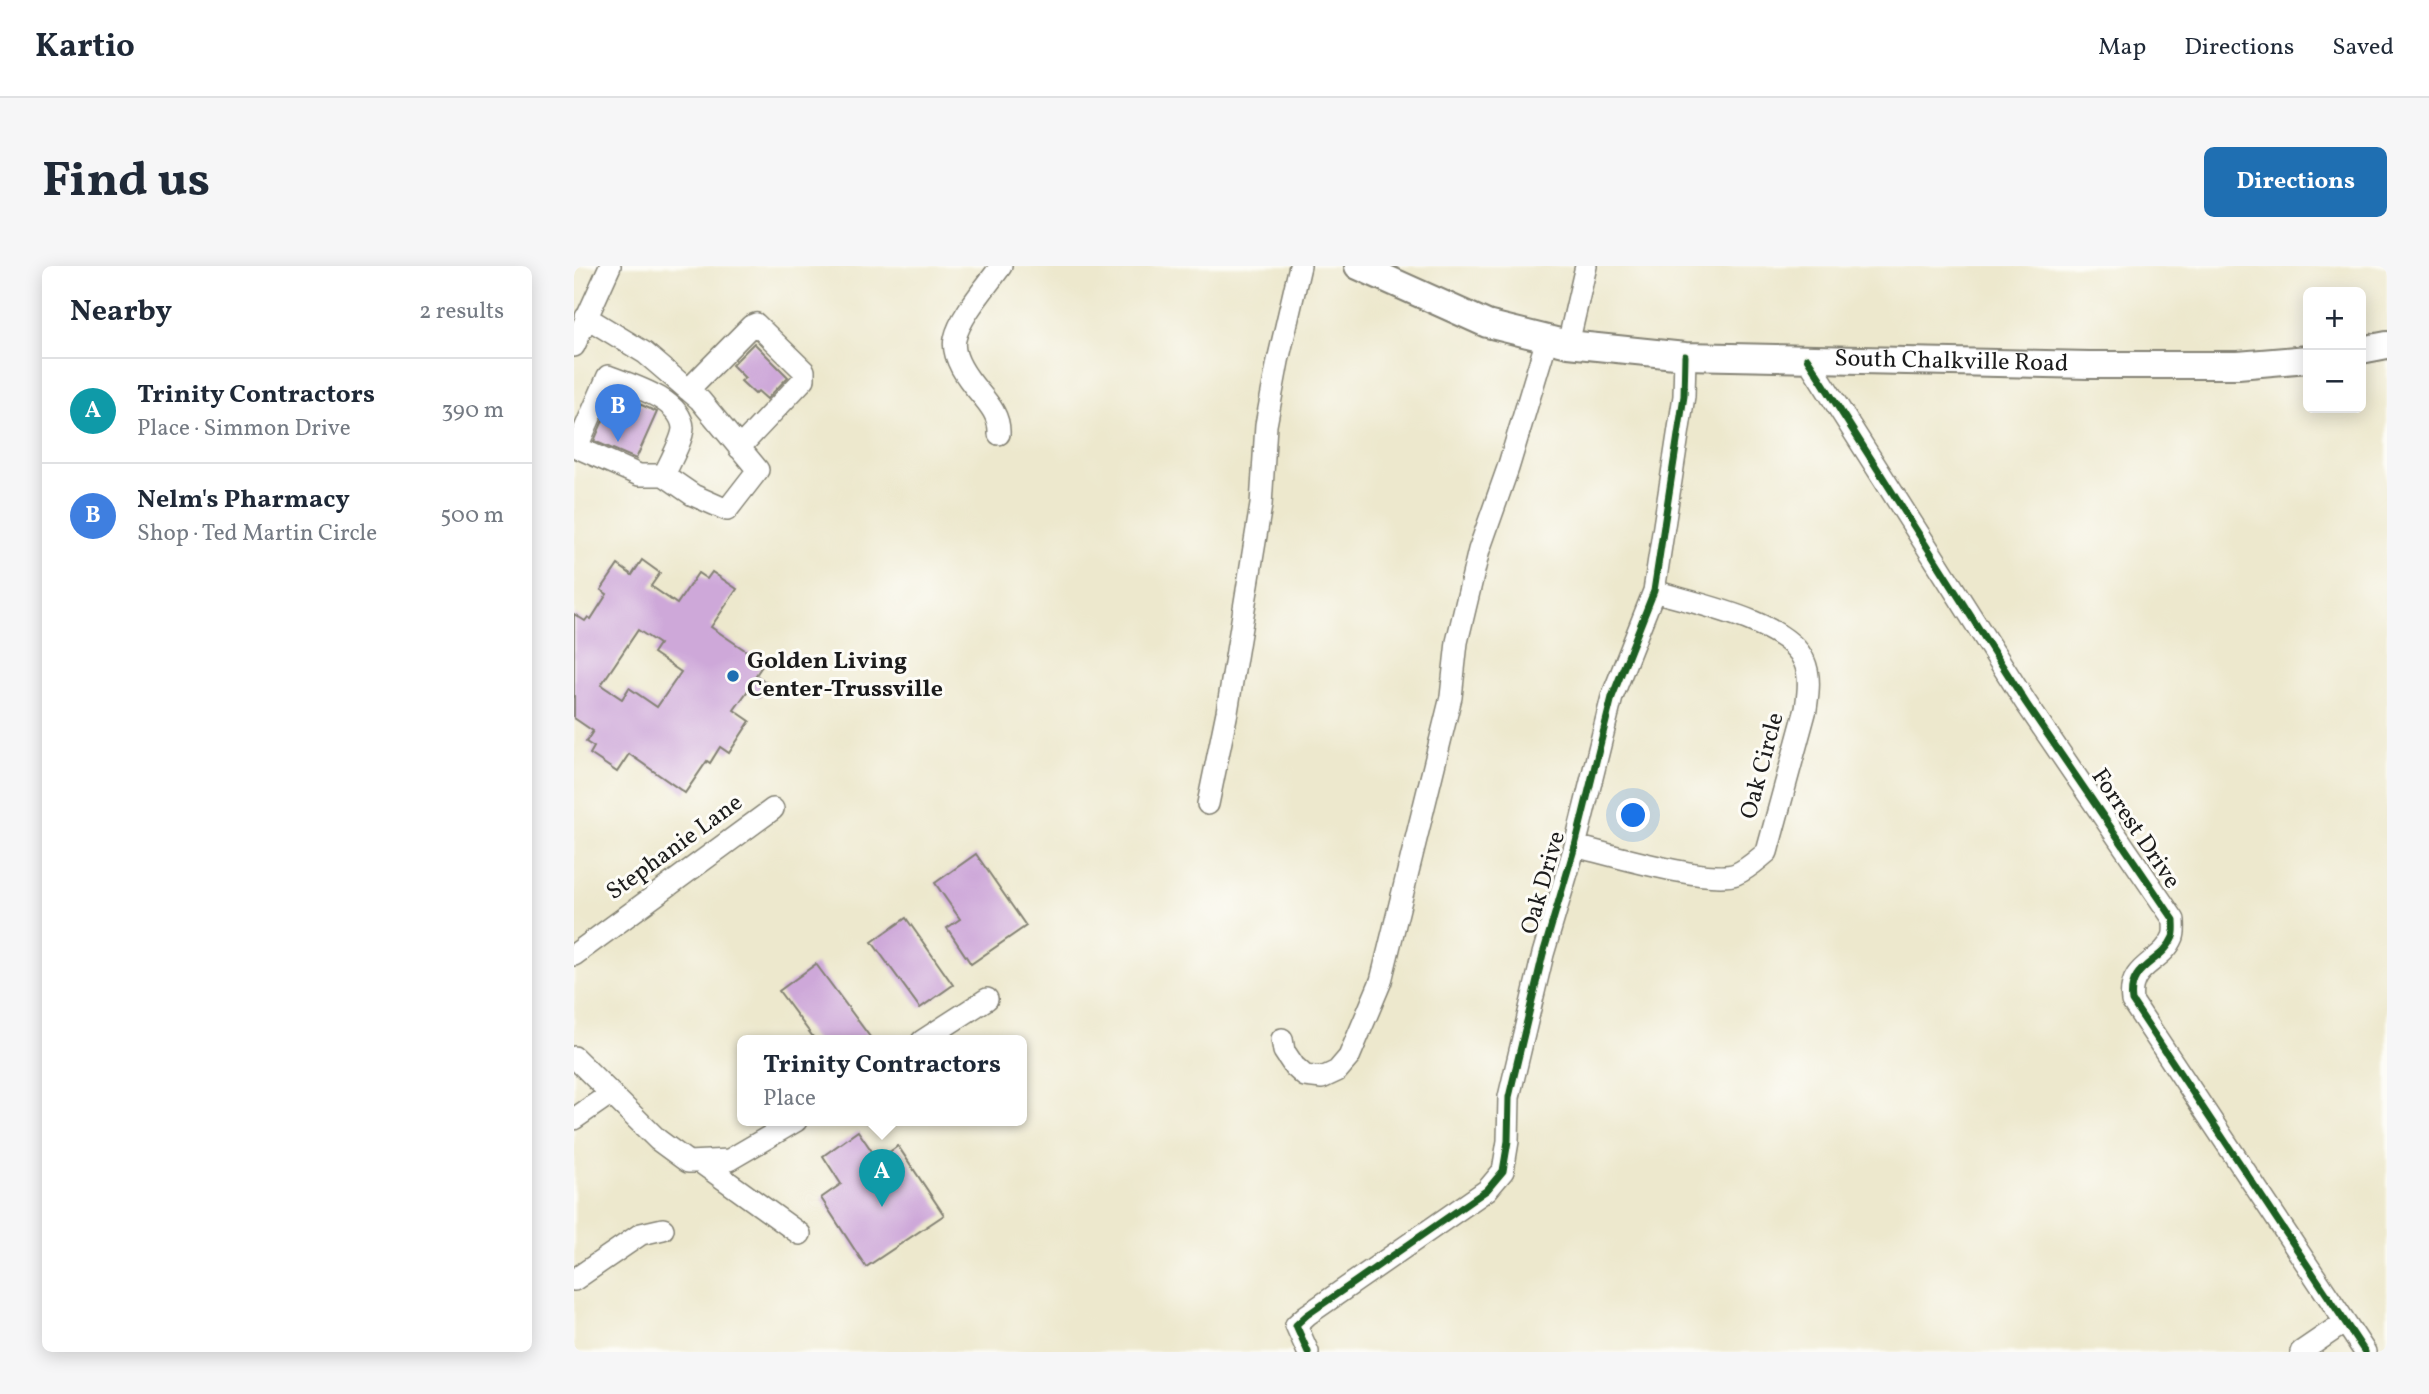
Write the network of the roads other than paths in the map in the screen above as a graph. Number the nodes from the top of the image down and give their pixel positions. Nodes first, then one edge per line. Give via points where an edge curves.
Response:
1 (610, 266) edge
2 (1000, 266) edge
3 (1300, 266) edge
4 (1358, 266) edge
5 (1586, 266) edge
6 (586, 317) junction
7 (1558, 342) junction
8 (2387, 345) edge
9 (574, 346) edge
10 (2366, 349) edge
11 (1685, 356) junction
12 (1807, 358) junction
13 (2303, 359) edge
14 (688, 390) junction
15 (999, 434) dead end
16 (576, 447) edge
17 (739, 448) junction
18 (664, 475) junction
19 (1654, 591) junction
20 (1208, 804) dead end
21 (773, 809) dead end
22 (1575, 846) junction
23 (574, 955) edge
24 (987, 999) dead end
25 (931, 1035) edge
26 (1282, 1039) dead end
27 (574, 1058) edge
28 (610, 1094) junction
29 (574, 1119) edge
30 (787, 1126) edge
31 (700, 1162) junction
32 (663, 1229) dead end
33 (800, 1234) dead end
34 (574, 1280) edge
35 (2345, 1322) junction
36 (1308, 1352) edge
37 (2301, 1352) edge
38 (2365, 1352) edge

1 - 6 street
2 - 15 street via 955,339 961,367 993,411
3 - 20 street via 1266,425 1261,505
4 - 7 main road, South Chalkville Road via 1487,324
5 - 7 street
6 - 9 street
6 - 14 street via 645,353
7 - 11 main road, South Chalkville Road
7 - 26 street via 1479,550 1457,642 1451,697 1381,981 1349,1057 1337,1070 1322,1078 1306,1076 1284,1051
8 - 10 main road
11 - 12 main road, South Chalkville Road
11 - 19 street, Oak Drive via 1684,396
12 - 13 main road, South Chalkville Road via 2089,365 2238,365
12 - 35 street, Forrest Drive via 2026,703 2174,920 2175,935 2137,974 2131,986 2132,1001
14 - 17 street
14 - 17 street via 756,324 804,370 804,379
16 - 18 street via 639,475
16 - 18 street via 608,376 666,402 680,418 683,431
17 - 18 street via 758,470 727,510
19 - 22 street, Oak Drive via 1612,697
19 - 22 street, Oak Circle via 1776,631 1804,660 1809,686 1806,709 1767,852 1733,875 1703,876
21 - 23 street, Stephanie Lane
22 - 36 street, Oak Drive via 1509,1097 1503,1171 1487,1191 1296,1325
24 - 25 street
27 - 28 street
28 - 29 street
28 - 31 street via 657,1140 688,1163
30 - 31 street via 729,1160
31 - 33 street
32 - 34 street via 641,1234
35 - 37 street
35 - 38 street, Forrest Drive

